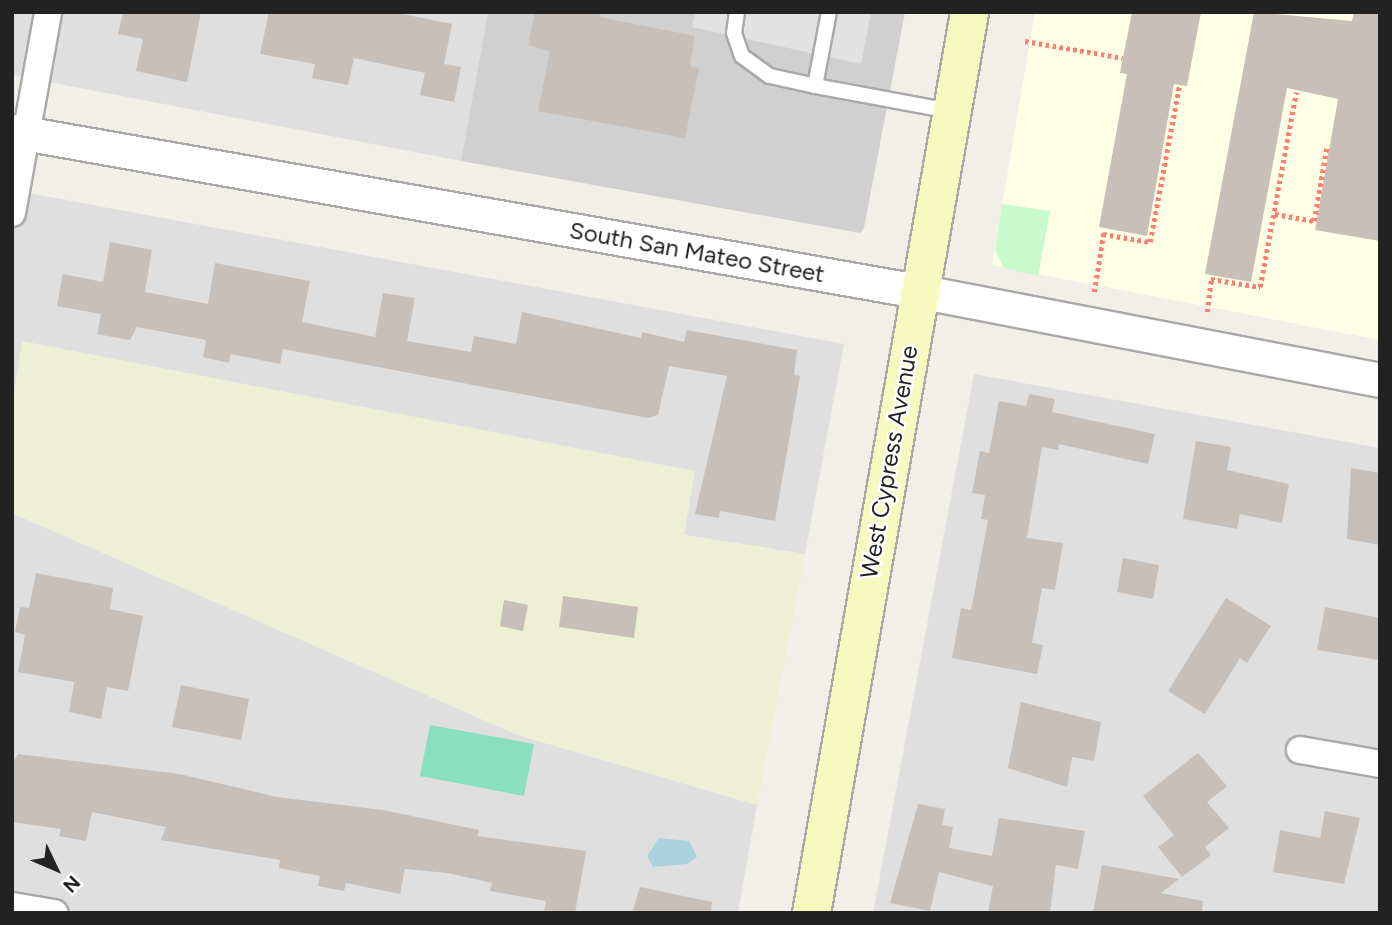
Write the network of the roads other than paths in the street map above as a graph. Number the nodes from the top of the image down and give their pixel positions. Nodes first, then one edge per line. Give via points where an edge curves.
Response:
1 (48, 12) edge
2 (737, 12) edge
3 (829, 12) edge
4 (970, 12) edge
5 (815, 86) junction
6 (951, 111) junction
7 (19, 132) edge
8 (12, 213) edge
9 (918, 291) junction
10 (1380, 380) edge
11 (1300, 750) dead end
12 (1380, 764) edge
13 (12, 906) edge
14 (54, 913) edge
15 (811, 913) edge

1 - 7 street
2 - 5 lane via 734,33 742,56 770,76
3 - 5 lane
4 - 6 main road, West Cypress Avenue
5 - 6 lane
6 - 9 main road, West Cypress Avenue
7 - 8 street
7 - 9 street, South San Mateo Street
9 - 10 street, South San Mateo Street
9 - 15 main road, West Cypress Avenue
11 - 12 street
13 - 14 street

